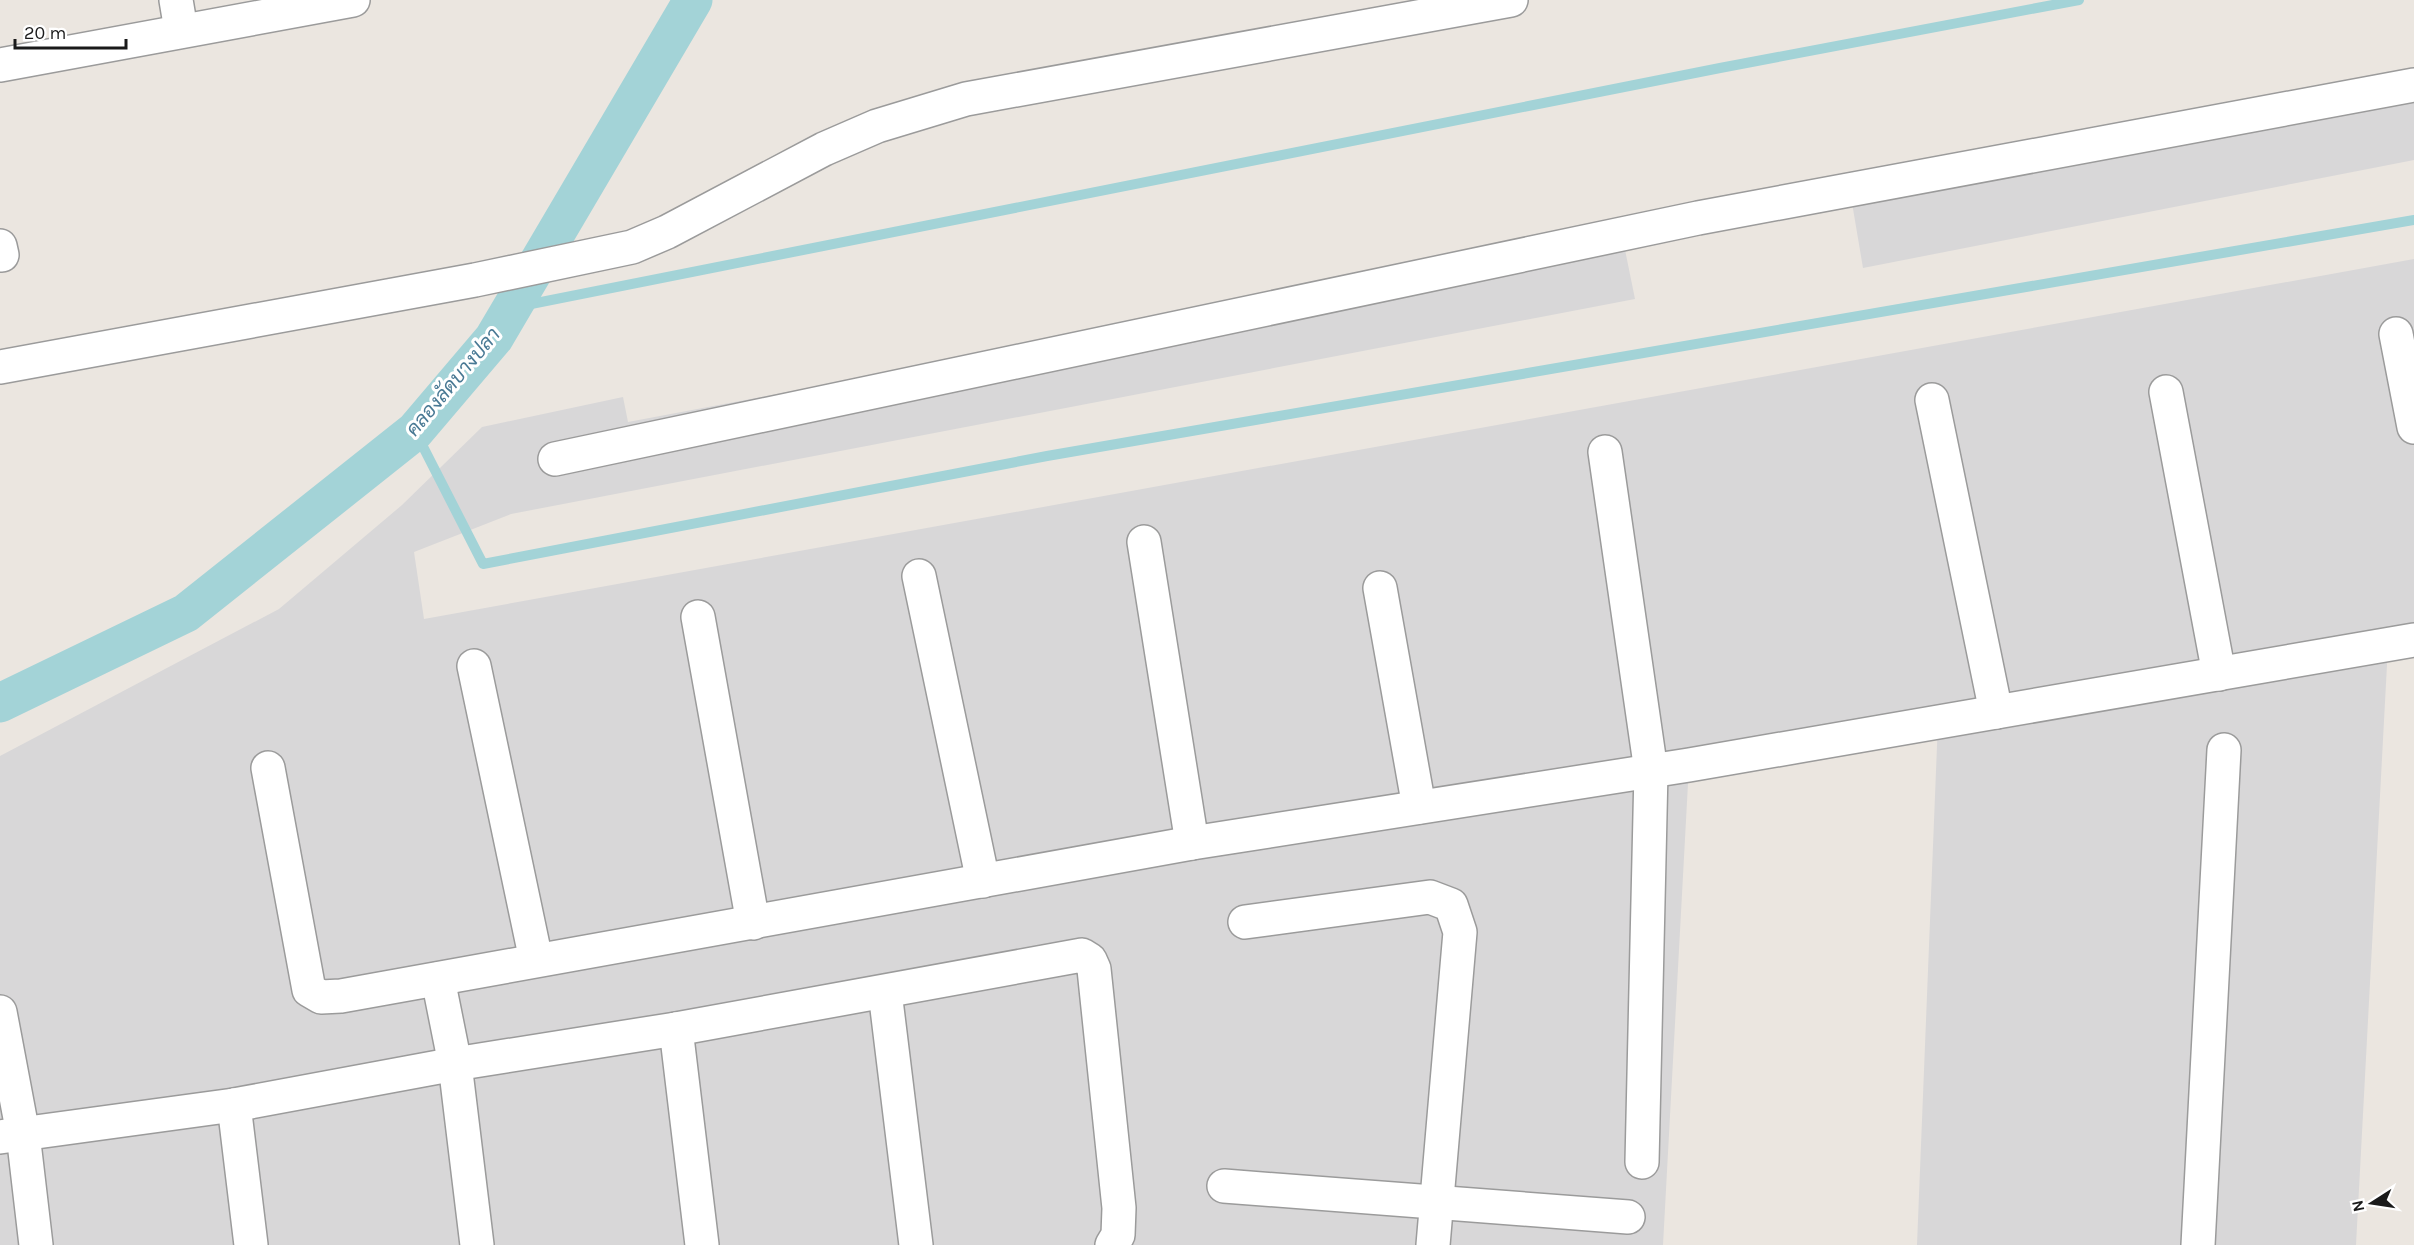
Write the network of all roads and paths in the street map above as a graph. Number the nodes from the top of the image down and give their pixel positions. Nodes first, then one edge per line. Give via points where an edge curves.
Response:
1 (352, 0) edge
2 (1511, 0) edge
3 (179, 15) edge
4 (0, 65) edge
5 (2414, 85) edge
6 (2397, 334) dead end
7 (0, 367) edge
8 (2166, 392) dead end
9 (1932, 400) dead end
10 (2414, 427) edge
11 (1605, 452) dead end
12 (555, 459) dead end
13 (1144, 542) dead end
14 (919, 576) dead end
15 (1380, 588) dead end
16 (698, 617) dead end
17 (2414, 640) edge
18 (474, 666) dead end
19 (2219, 674) junction
20 (1996, 712) junction
21 (2224, 750) dead end
22 (268, 768) dead end
23 (1651, 771) junction
24 (1419, 807) junction
25 (1192, 843) junction
26 (983, 881) junction
27 (1245, 922) dead end
28 (753, 923) junction
29 (536, 960) junction
30 (438, 979) junction
31 (885, 992) junction
32 (0, 1012) edge
33 (676, 1029) junction
34 (455, 1064) junction
35 (234, 1105) junction
36 (11, 1135) edge
37 (1642, 1162) dead end
38 (1224, 1186) dead end
39 (1436, 1201) junction
40 (1628, 1217) dead end
41 (36, 1245) edge
42 (251, 1245) edge
43 (477, 1245) edge
44 (702, 1245) edge
45 (916, 1245) edge
46 (1112, 1245) edge
47 (1433, 1245) edge
48 (2198, 1245) edge

1 - 3 street
2 - 7 street via 966,99 877,126 824,149 632,247 475,280
3 - 4 street
5 - 12 street via 1720,214
6 - 10 street
8 - 19 street
9 - 20 street
11 - 23 street
13 - 25 street
14 - 26 street
15 - 24 street
16 - 28 street
17 - 19 street
18 - 29 street
19 - 20 street
20 - 23 street
21 - 48 street
22 - 30 street via 309,990 321,997 341,996
23 - 24 street
23 - 37 street
24 - 25 street
25 - 26 street
26 - 28 street
27 - 39 street via 1430,897 1451,905 1460,932
28 - 29 street
29 - 30 street
30 - 34 street
31 - 33 street
31 - 45 street
31 - 46 street via 1082,955 1090,960 1119,1208 1118,1235
32 - 36 street
33 - 34 street
33 - 44 street
34 - 35 street
34 - 43 street
35 - 36 street
35 - 42 street
36 - 41 street
38 - 39 street
39 - 40 street
39 - 47 street

